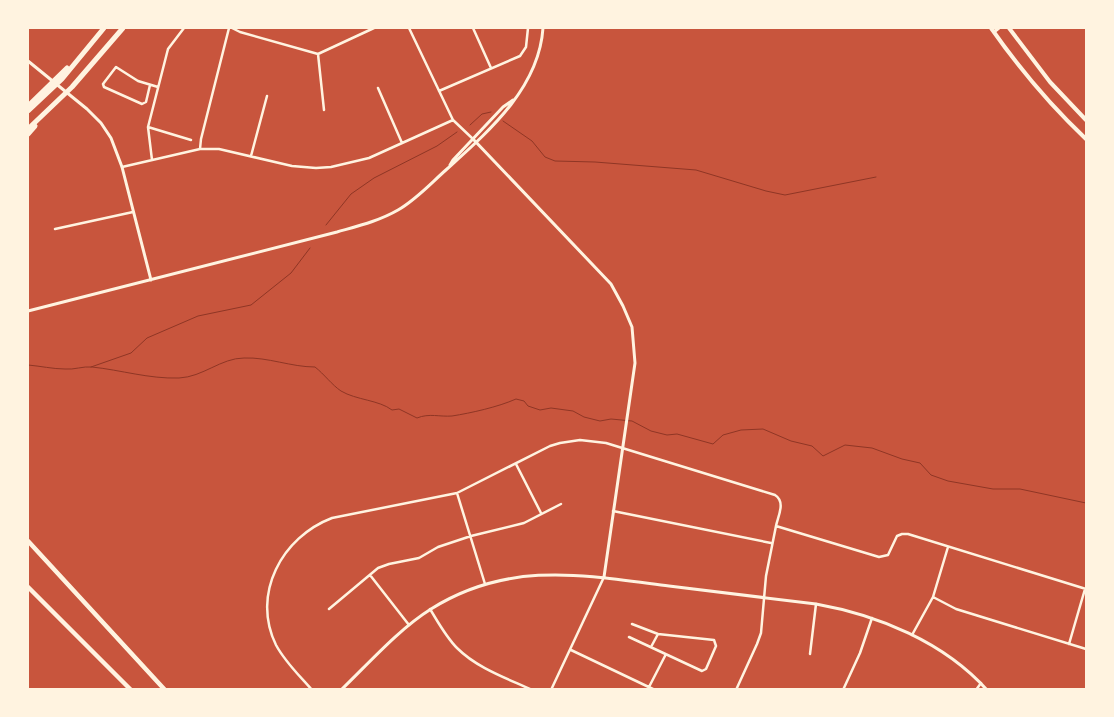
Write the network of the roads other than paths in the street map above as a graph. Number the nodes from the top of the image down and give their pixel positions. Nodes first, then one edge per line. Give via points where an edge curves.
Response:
1 (104, 28) edge
2 (123, 28) edge
3 (184, 28) edge
4 (231, 28) edge
5 (374, 28) edge
6 (408, 28) edge
7 (473, 28) edge
8 (528, 28) edge
9 (543, 28) edge
10 (1000, 28) edge
11 (1009, 28) edge
12 (993, 30) edge
13 (318, 54) junction
14 (28, 61) edge
15 (491, 68) junction
16 (150, 85) junction
17 (158, 87) junction
18 (378, 88) dead end
19 (48, 90) junction
20 (439, 91) junction
21 (267, 96) dead end
22 (54, 105) junction
23 (28, 106) edge
24 (324, 110) dead end
25 (28, 111) edge
26 (453, 120) junction
27 (1086, 120) edge
28 (148, 127) junction
29 (28, 129) edge
30 (28, 134) edge
31 (1086, 139) edge
32 (191, 140) dead end
33 (474, 141) junction
34 (402, 143) junction
35 (200, 149) junction
36 (251, 156) junction
37 (152, 160) junction
38 (122, 167) junction
39 (133, 212) junction
40 (55, 230) dead end
41 (151, 280) junction
42 (28, 311) edge
43 (622, 448) junction
44 (516, 464) junction
45 (457, 493) junction
46 (561, 504) dead end
47 (613, 511) junction
48 (541, 514) junction
49 (776, 526) junction
50 (470, 536) junction
51 (28, 541) edge
52 (772, 543) junction
53 (948, 547) junction
54 (369, 575) junction
55 (604, 578) junction
56 (485, 584) junction
57 (28, 588) edge
58 (1086, 589) edge
59 (933, 597) junction
60 (764, 598) junction
61 (816, 604) junction
62 (328, 609) dead end
63 (430, 609) junction
64 (872, 618) junction
65 (632, 624) dead end
66 (410, 625) junction
67 (658, 634) junction
68 (912, 635) junction
69 (629, 637) dead end
70 (1069, 644) junction
71 (651, 647) junction
72 (1086, 649) edge
73 (571, 650) junction
74 (666, 654) junction
75 (810, 654) dead end
76 (982, 683) junction
77 (649, 687) junction
78 (131, 690) edge
79 (165, 690) edge
80 (312, 690) edge
81 (341, 690) edge
82 (532, 690) edge
83 (551, 690) edge
84 (655, 690) edge
85 (736, 690) edge
86 (843, 690) edge
87 (976, 690) edge
88 (987, 690) edge

1 - 19 highway
2 - 22 highway
3 - 17 street via 170,46
4 - 13 street
4 - 35 street
5 - 13 street
6 - 20 street
7 - 15 street
8 - 15 street via 522,53
9 - 33 street via 532,71 503,115
10 - 12 street
11 - 27 main road via 1050,82
12 - 31 main road via 1022,71
13 - 24 street
14 - 38 street via 101,124 111,138
15 - 20 street
16 - 16 street via 116,68 103,84 142,104 146,102
16 - 17 street
17 - 28 street
18 - 34 street
19 - 23 highway
19 - 25 highway
20 - 26 street
21 - 36 street
22 - 29 highway
22 - 30 highway
26 - 33 street
26 - 34 street
28 - 32 street
28 - 37 street
33 - 41 street via 428,189 390,214
33 - 43 street via 611,284 624,306 632,327 635,352
34 - 36 street via 368,158 331,167 300,167
35 - 36 street via 223,149
35 - 37 street
37 - 38 street
38 - 39 street
39 - 40 street
39 - 41 street
41 - 42 street
43 - 44 street via 589,440 570,442 550,446
43 - 47 street
43 - 49 street via 777,496 781,504
44 - 45 street
44 - 48 street
45 - 50 street
45 - 80 street via 332,518 305,532 287,550 272,580 267,607 269,620 281,653
46 - 48 street
47 - 52 street
47 - 55 street
48 - 50 street via 524,523
49 - 52 street
49 - 53 street via 879,557 888,555 895,538 902,534
50 - 54 street via 438,547 420,558 384,566
50 - 56 street
51 - 79 main road
52 - 60 street
53 - 58 street
53 - 59 street
54 - 62 street
54 - 66 street
55 - 56 street via 544,574 511,577
55 - 60 street
55 - 73 street
56 - 63 street
57 - 78 main road
58 - 70 street
59 - 68 street
59 - 70 street via 956,610
60 - 61 street
60 - 85 street via 759,638
61 - 64 street
61 - 75 street
63 - 66 street
63 - 82 street via 454,645 467,657
64 - 68 street
64 - 86 street
65 - 67 street
66 - 81 street
67 - 71 street
67 - 74 street via 716,642 703,671
68 - 76 street
69 - 71 street
70 - 72 street
71 - 74 street
73 - 77 street
73 - 83 street
74 - 77 street
76 - 87 street
76 - 88 street
77 - 84 street

